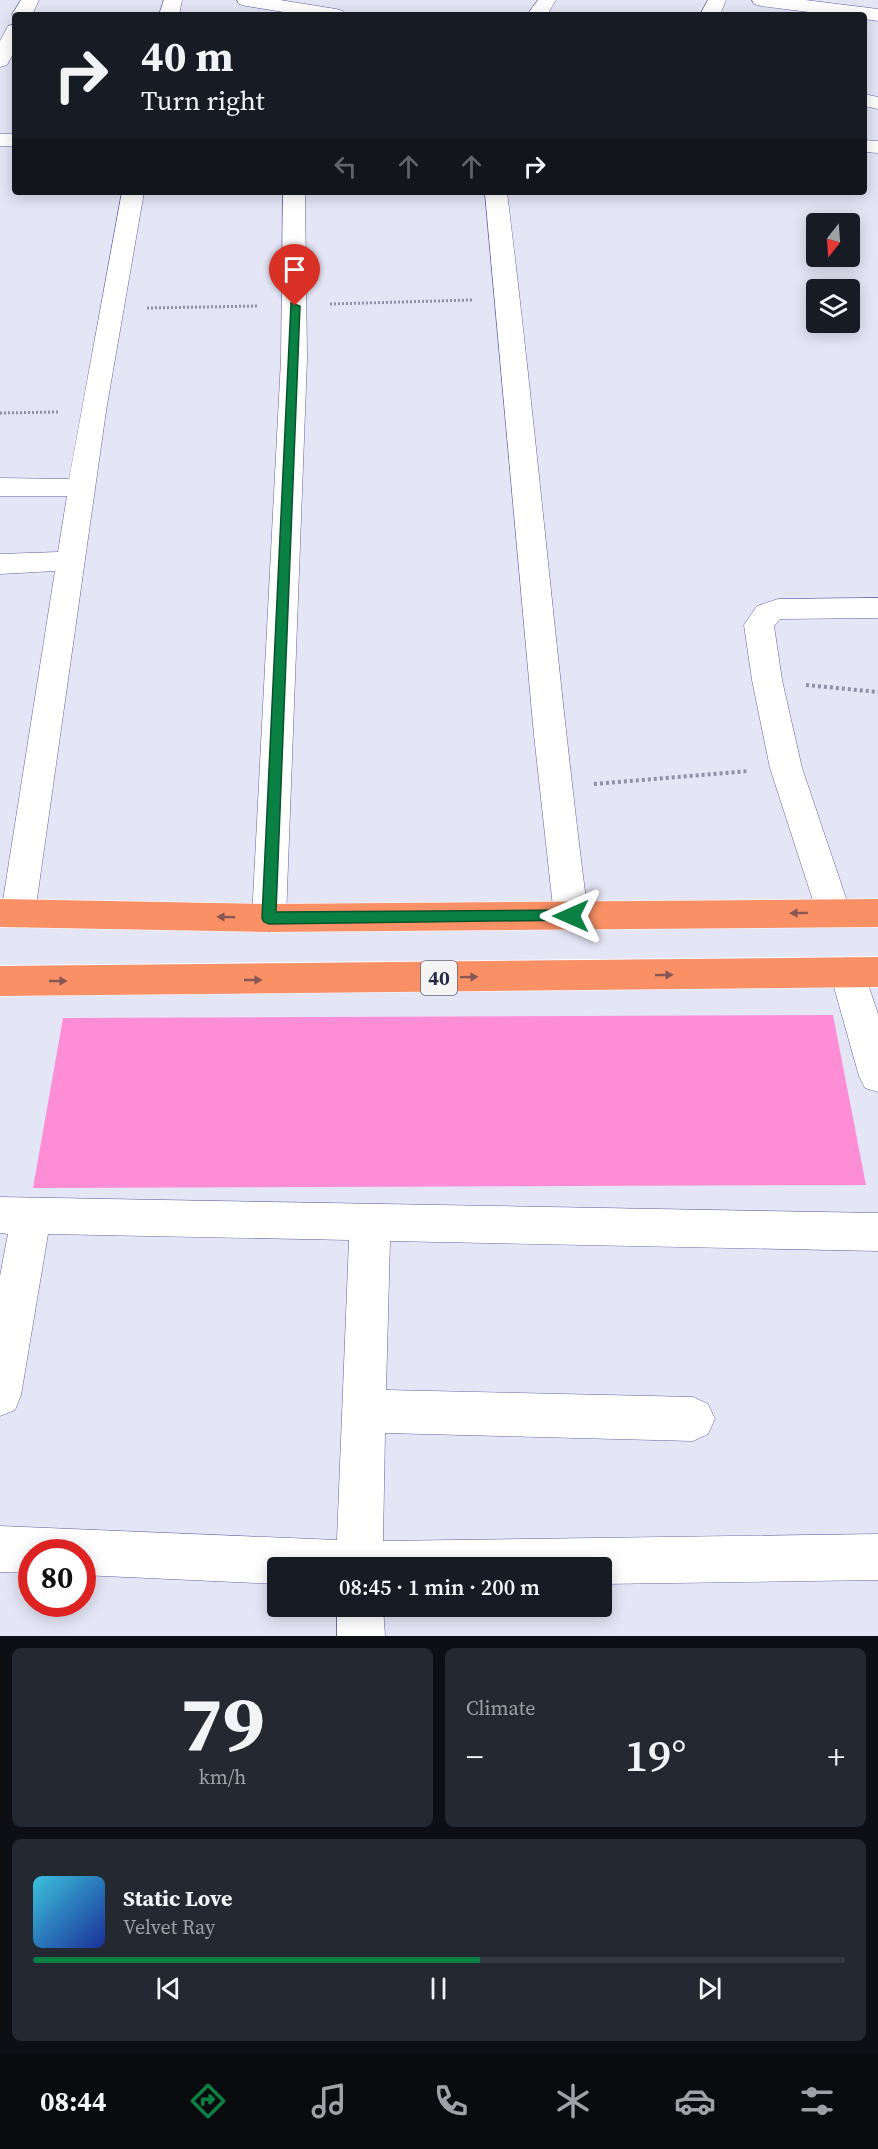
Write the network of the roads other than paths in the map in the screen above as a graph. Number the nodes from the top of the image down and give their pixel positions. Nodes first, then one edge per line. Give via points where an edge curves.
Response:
1 (246, 0) edge
2 (350, 0) edge
3 (761, 0) edge
4 (317, 12) edge
5 (338, 12) edge
6 (855, 12) edge
7 (12, 36) edge
8 (0, 61) edge
9 (132, 195) edge
10 (294, 195) edge
11 (496, 195) edge
12 (0, 487) edge
13 (81, 488) junction
14 (71, 561) junction
15 (0, 564) edge
16 (878, 608) edge
17 (9, 913) edge
18 (834, 913) junction
19 (878, 913) edge
20 (571, 916) junction
21 (269, 918) junction
22 (863, 972) edge
23 (0, 981) edge
24 (878, 1076) edge
25 (15, 1215) edge
26 (370, 1222) junction
27 (878, 1232) edge
28 (0, 1395) edge
29 (363, 1410) junction
30 (693, 1419) dead end
31 (0, 1549) edge
32 (360, 1557) edge
33 (878, 1557) edge
34 (612, 1568) edge
35 (267, 1571) edge
36 (360, 1617) edge
37 (361, 1636) edge

1 - 4 street
2 - 5 street
3 - 6 street
7 - 8 street
9 - 13 street
10 - 21 street via 294,359
11 - 20 street via 554,787
12 - 13 street
13 - 14 street
14 - 15 street
14 - 17 street
16 - 18 street via 773,609 759,625 786,768
21 -> 17 highway
18 - 19 highway
18 -> 20 highway
20 - 21 highway
23 -> 22 highway, 40
22 - 24 street
25 - 26 street
25 - 28 street
26 - 27 street
26 - 29 street
29 - 30 street
29 - 32 street
31 - 35 street
33 - 34 street
36 - 37 street

